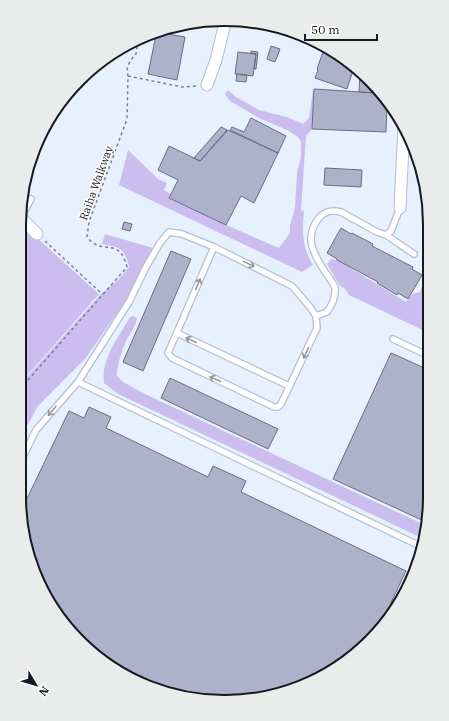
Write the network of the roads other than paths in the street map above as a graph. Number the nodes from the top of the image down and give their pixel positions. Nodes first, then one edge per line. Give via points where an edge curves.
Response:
1 (223, 26) edge
2 (207, 85) road end
3 (403, 138) edge
4 (31, 198) dead end
5 (400, 208) joint
6 (26, 209) edge
7 (26, 223) edge
8 (38, 234) road end
9 (386, 235) junction
10 (214, 247) junction
11 (414, 254) dead end
12 (316, 316) junction
13 (177, 333) junction
14 (393, 339) dead end
15 (423, 353) edge
16 (78, 382) junction
17 (289, 386) junction
18 (26, 451) edge
19 (417, 545) edge

1 - 2 street via 216,60
3 - 5 street
4 - 6 lane
5 - 9 lane via 391,232
7 - 8 street
9 - 11 lane
9 - 12 lane via 341,212 328,212 321,216 310,238 313,252 335,291 328,312
10 -> 12 lane via 292,286
13 -> 10 lane
10 - 16 lane via 182,234 168,232 146,267 129,302
12 -> 17 lane via 317,328
17 -> 13 lane
17 -> 13 lane via 278,407 260,400 172,358 168,353
14 - 15 lane
16 -> 18 lane via 36,430
16 - 19 lane

